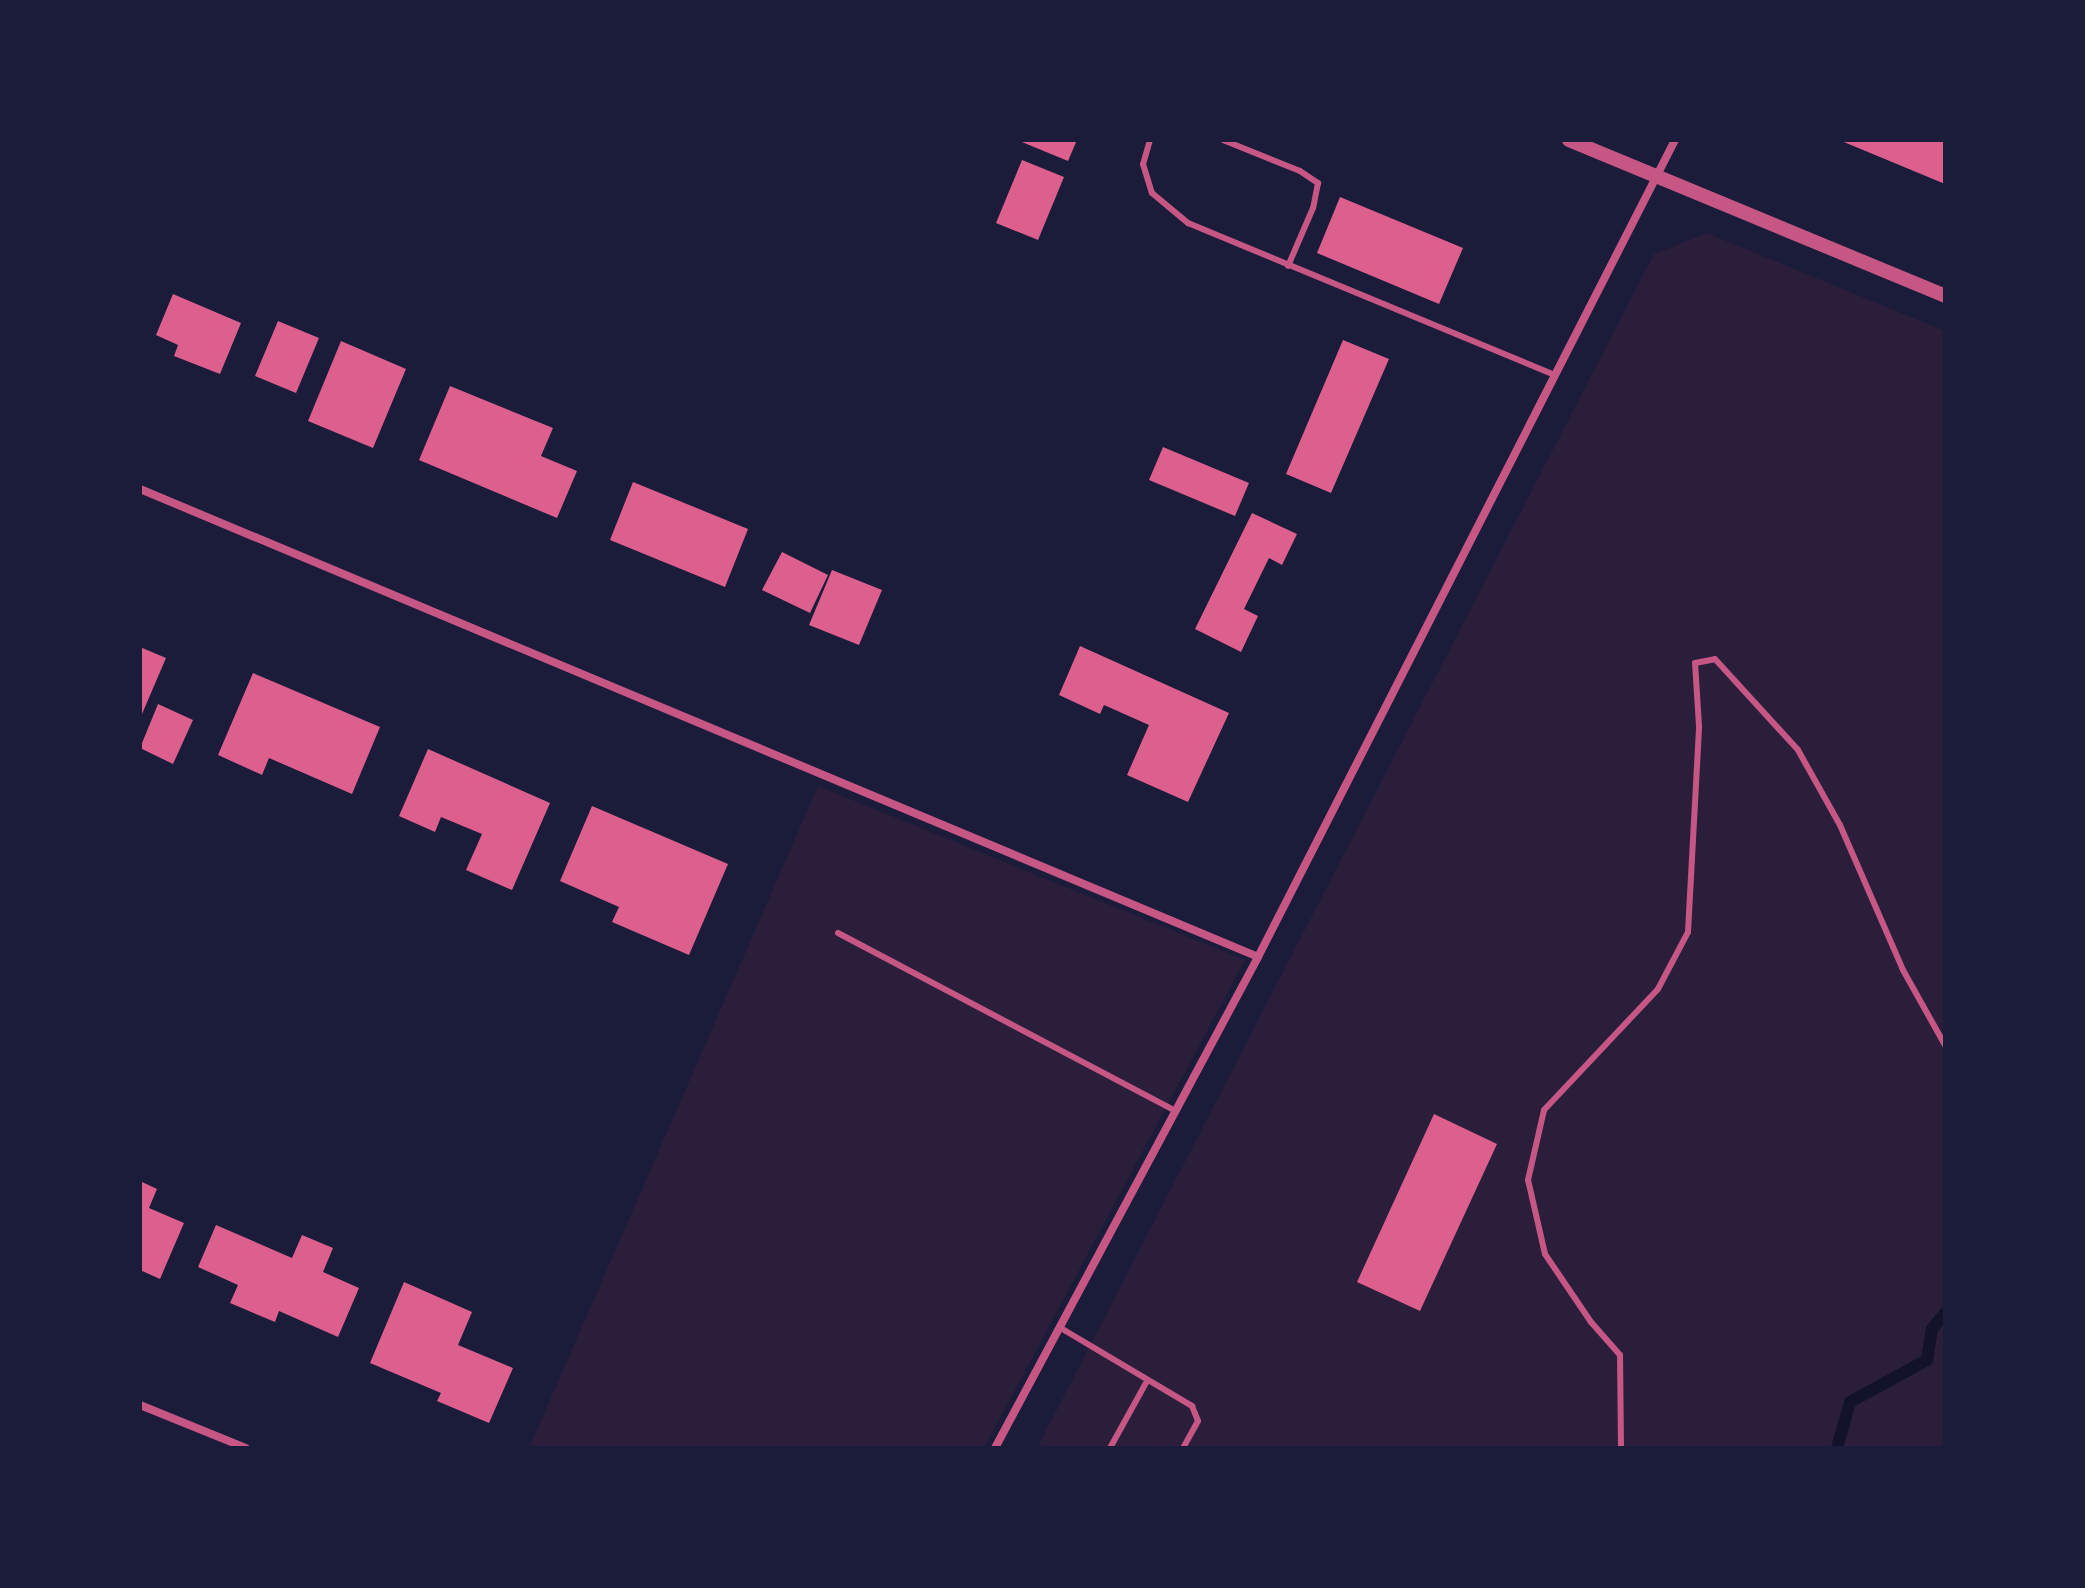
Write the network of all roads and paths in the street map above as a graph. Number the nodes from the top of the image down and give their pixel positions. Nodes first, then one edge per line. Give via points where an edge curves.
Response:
1 (1150, 140) edge
2 (1223, 140) edge
3 (1569, 140) edge
4 (1675, 140) edge
5 (1656, 176) junction
6 (1288, 266) junction
7 (1945, 296) edge
8 (1555, 375) junction
9 (140, 489) edge
10 (838, 933) dead end
11 (1258, 957) junction
12 (1945, 1045) edge
13 (1175, 1111) junction
14 (1059, 1327) junction
15 (1147, 1381) junction
16 (140, 1405) edge
17 (246, 1448) edge
18 (995, 1448) edge
19 (1110, 1448) edge
20 (1183, 1448) edge
21 (1621, 1448) edge

1 - 6 lane via 1143,164 1152,193 1188,223
2 - 6 lane via 1318,183
3 - 5 street
4 - 5 street
5 - 7 street
5 - 8 street
6 - 8 lane
8 - 11 street
9 - 11 street
10 - 13 lane
11 - 13 street
12 - 21 lane via 1903,970 1840,825 1798,750 1715,659 1695,663 1699,726 1688,932 1658,989 1544,1110 1528,1180 1545,1254 1620,1355
13 - 14 street
14 - 15 lane
14 - 18 street
15 - 19 lane
15 - 20 lane via 1192,1406 1198,1421
16 - 17 street

